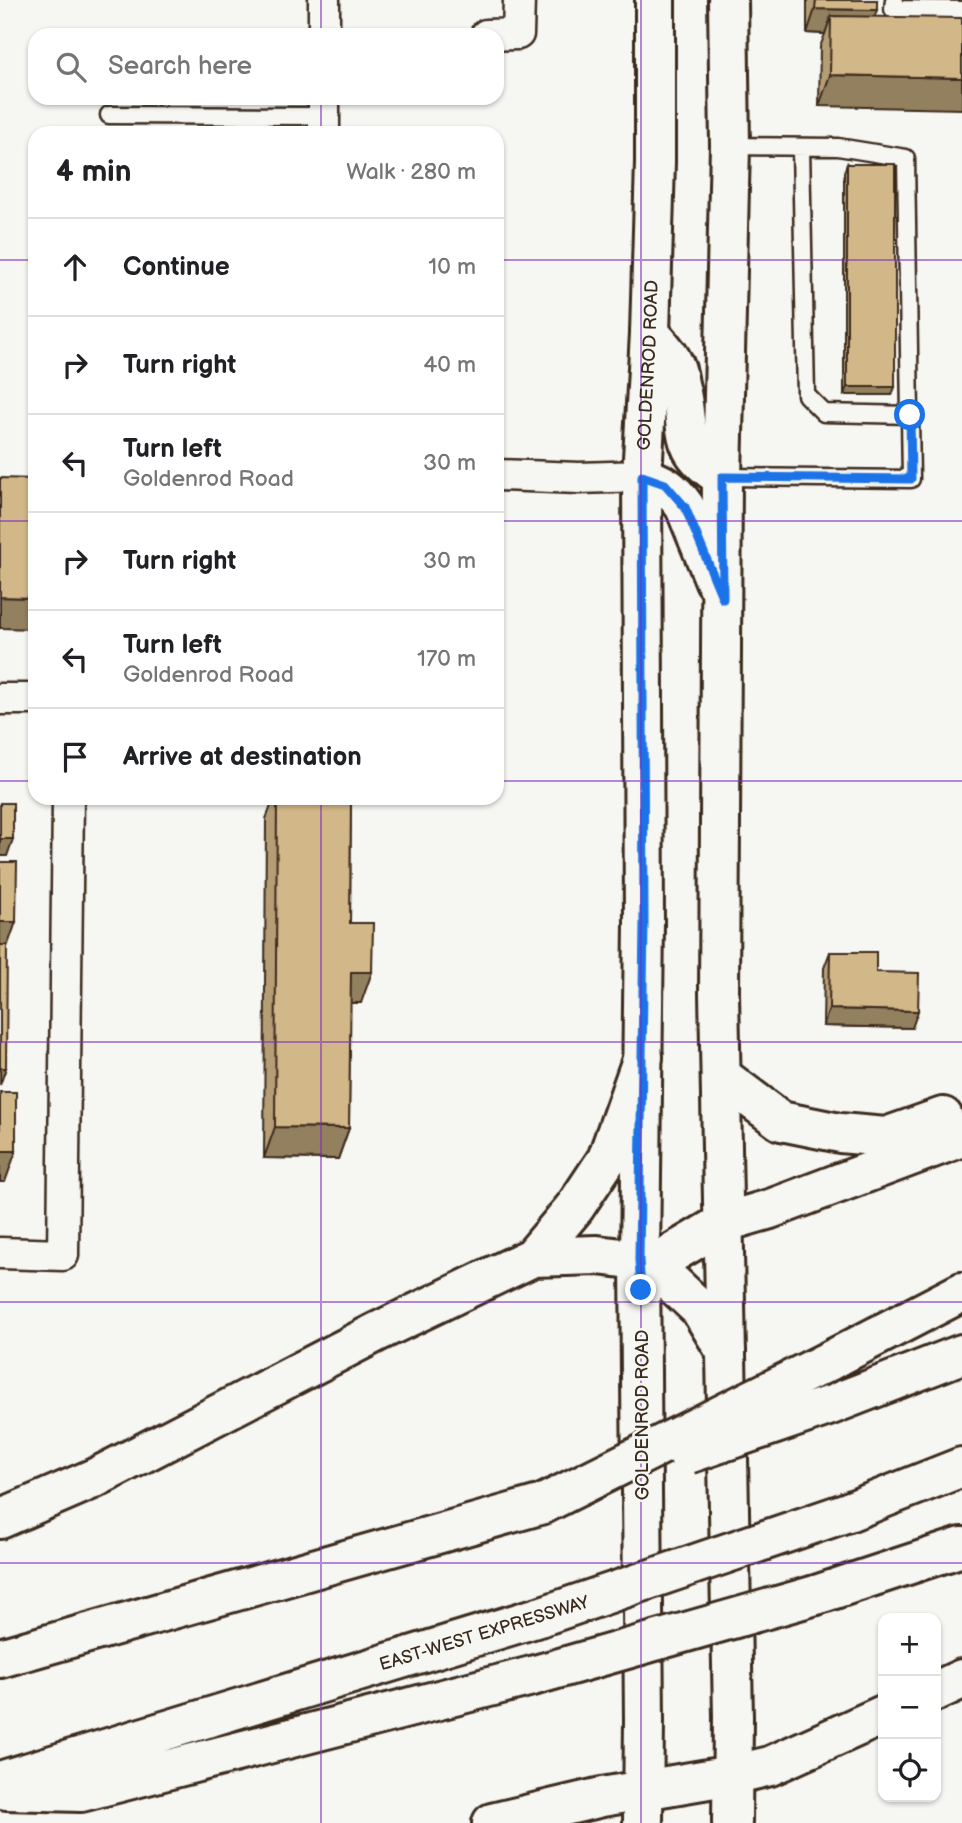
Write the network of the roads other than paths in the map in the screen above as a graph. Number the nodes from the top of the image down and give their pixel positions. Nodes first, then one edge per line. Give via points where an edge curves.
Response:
1 (324, 0) edge
2 (519, 0) edge
3 (655, 0) edge
4 (728, 0) edge
5 (894, 0) edge
6 (962, 10) edge
7 (324, 28) edge
8 (504, 34) edge
9 (109, 115) dead end
10 (324, 116) edge
11 (730, 146) junction
12 (801, 147) junction
13 (650, 333) junction
14 (910, 415) junction
15 (504, 475) edge
16 (642, 476) junction
17 (722, 477) junction
18 (723, 599) junction
19 (0, 699) edge
20 (28, 699) edge
21 (68, 805) edge
22 (643, 1057) junction
23 (721, 1076) junction
24 (962, 1111) edge
25 (962, 1137) edge
26 (724, 1222) junction
27 (0, 1253) edge
28 (533, 1257) junction
29 (646, 1273) junction
30 (962, 1292) edge
31 (726, 1352) junction
32 (962, 1354) edge
33 (962, 1467) edge
34 (543, 1504) junction
35 (0, 1519) edge
36 (962, 1547) edge
37 (0, 1658) edge
38 (962, 1679) edge
39 (941, 1689) edge
40 (878, 1717) edge
41 (732, 1775) junction
42 (0, 1781) edge
43 (0, 1790) edge
44 (643, 1806) edge
45 (492, 1823) edge
46 (732, 1823) edge

1 - 7 street
2 - 8 street via 518,34
3 - 13 main road, GOLDENROD ROAD
4 - 11 main road
5 - 6 lane via 893,9
9 - 10 lane
11 - 12 lane
11 - 17 main road
12 - 14 lane via 806,395 824,413
12 - 14 lane via 838,147 906,158
13 - 16 main road, GOLDENROD ROAD
13 - 17 main road via 674,364 686,432 695,455
14 - 17 lane via 911,479
15 - 16 street
16 - 18 main road via 665,484 685,507
16 - 22 main road, GOLDENROD ROAD
17 - 18 main road
18 - 23 main road
19 - 20 street
21 - 27 street via 63,1255
22 - 28 main road via 607,1159
22 - 29 main road, GOLDENROD ROAD
23 - 24 main road via 780,1121 840,1133 886,1137
23 - 26 main road
25 - 26 main road
26 - 29 main road
26 - 31 main road
28 - 29 main road via 597,1255
28 - 35 main road via 95,1478
29 - 31 main road via 700,1309
29 - 44 main road, GOLDENROD ROAD
30 - 34 main road, bridge
31 - 41 main road
32 - 34 main road, bridge via 828,1406
33 - 42 main road, EAST-WEST EXPRESSWAY, bridge via 848,1512 542,1616
34 - 37 main road
36 - 43 main road, bridge via 816,1595 532,1676 81,1792
38 - 39 main road
40 - 41 main road via 770,1766
41 - 44 main road
41 - 46 main road
44 - 45 main road

